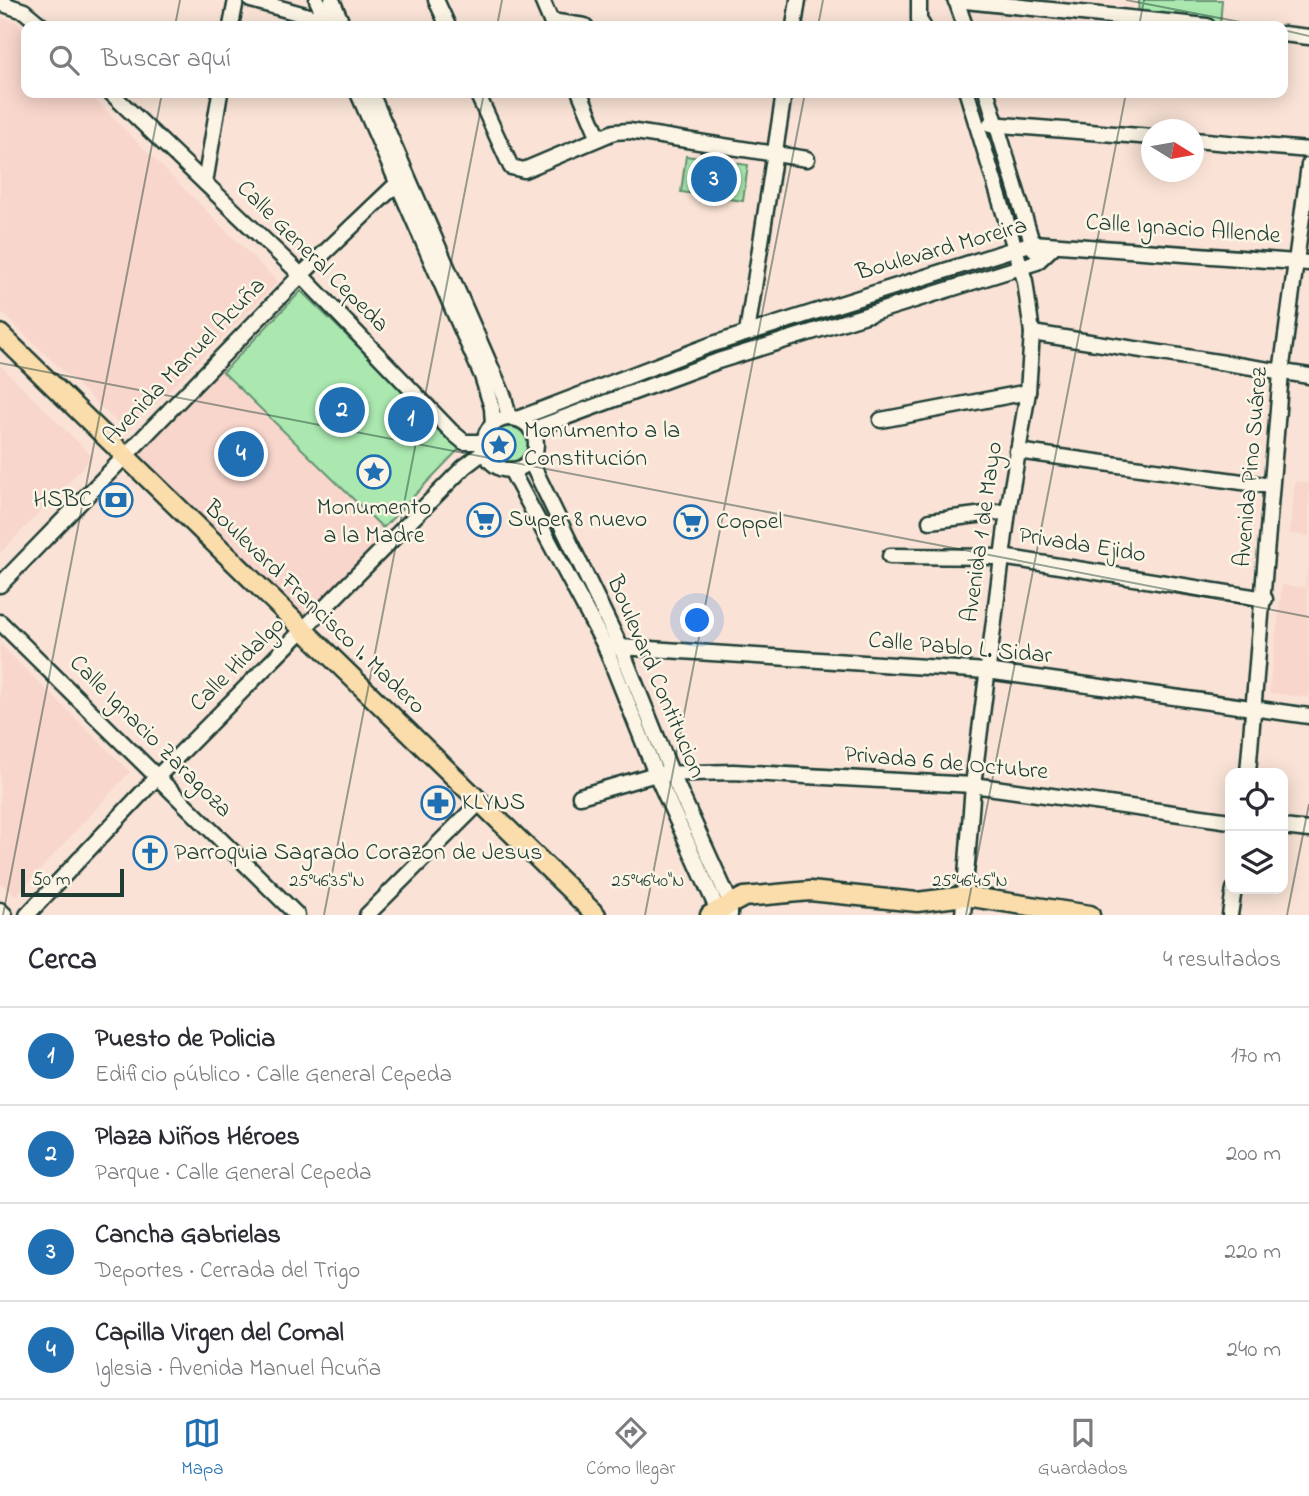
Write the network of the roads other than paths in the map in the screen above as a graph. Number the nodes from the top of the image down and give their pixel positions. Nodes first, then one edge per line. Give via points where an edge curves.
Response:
1 (236, 0) edge
2 (251, 0) edge
3 (317, 0) edge
4 (332, 0) edge
5 (436, 0) edge
6 (542, 0) edge
7 (798, 0) edge
8 (919, 0) edge
9 (956, 0) edge
10 (0, 3) edge
11 (37, 21) edge
12 (232, 21) edge
13 (318, 21) edge
14 (327, 21) edge
15 (341, 21) edge
16 (446, 21) edge
17 (551, 21) edge
18 (795, 21) edge
19 (920, 21) edge
20 (961, 21) edge
21 (1159, 21) edge
22 (1288, 35) edge
23 (1309, 37) edge
24 (116, 98) edge
25 (219, 98) edge
26 (361, 98) edge
27 (373, 98) edge
28 (479, 98) edge
29 (582, 98) edge
30 (783, 98) edge
31 (969, 98) edge
32 (989, 98) edge
33 (978, 124) junction
34 (997, 124) junction
35 (1141, 136) edge
36 (599, 138) junction
37 (1204, 142) edge
38 (1309, 150) edge
39 (774, 154) junction
40 (807, 159) dead end
41 (1309, 165) edge
42 (402, 179) junction
43 (205, 183) junction
44 (1033, 243) junction
45 (1054, 246) junction
46 (1014, 248) junction
47 (1037, 262) junction
48 (1303, 262) edge
49 (1022, 274) junction
50 (301, 275) junction
51 (904, 283) junction
52 (855, 298) junction
53 (911, 301) junction
54 (861, 316) junction
55 (747, 333) junction
56 (1032, 333) junction
57 (0, 334) edge
58 (710, 345) junction
59 (718, 361) junction
60 (1281, 373) junction
61 (1309, 376) edge
62 (1028, 392) junction
63 (513, 419) junction
64 (881, 420) dead end
65 (493, 424) junction
66 (531, 430) junction
67 (484, 446) junction
68 (1017, 451) junction
69 (124, 458) junction
70 (530, 460) junction
71 (511, 470) junction
72 (1271, 486) junction
73 (1008, 511) junction
74 (930, 521) dead end
75 (890, 556) dead end
76 (1002, 556) junction
77 (0, 584) edge
78 (1265, 599) junction
79 (0, 622) edge
80 (303, 632) junction
81 (605, 646) junction
82 (621, 648) junction
83 (987, 671) junction
84 (1255, 710) junction
85 (1309, 716) edge
86 (1249, 768) edge
87 (671, 772) junction
88 (656, 774) junction
89 (158, 776) junction
90 (973, 785) junction
91 (580, 796) dead end
92 (480, 803) junction
93 (1225, 820) edge
94 (1288, 828) edge
95 (1309, 830) edge
96 (1233, 894) edge
97 (965, 896) junction
98 (0, 910) edge
99 (721, 911) edge
100 (5, 915) edge
101 (27, 915) edge
102 (297, 915) edge
103 (367, 915) edge
104 (596, 915) edge
105 (963, 915) edge
106 (1090, 915) edge
107 (1230, 915) edge

1 - 12 street
2 - 13 street
3 - 14 street
4 - 15 street
5 - 16 street
6 - 17 street
7 - 18 street
8 - 19 street
9 - 20 street
9 - 21 street
10 - 11 street
22 - 23 street
24 - 43 street, Calle General Cepeda
25 - 43 street
26 - 42 street
27 - 42 street
28 - 36 street via 510,167 516,170
29 - 36 street
30 - 39 street
31 - 33 street, Avenida 1 de Mayo
32 - 34 street
33 - 34 street
33 - 46 street, Avenida 1 de Mayo
34 - 35 street
34 - 44 street
36 - 39 street via 614,132 649,132
37 - 38 street
39 - 40 street
39 - 55 street
41 - 48 street, Avenida Pino Suárez
42 - 50 street, Avenida Manuel Acuña
42 - 63 street
42 - 65 street via 489,394
43 - 50 street, Calle General Cepeda
44 - 45 street, Boulevard Moreira
44 - 46 street, Boulevard Moreira
44 - 47 street
45 - 47 street, Boulevard Moreira
45 - 48 street, Calle Ignacio Allende
46 - 49 street, Avenida 1 de Mayo
46 - 51 street, Boulevard Moreira
47 - 49 street
48 - 60 street, Avenida Pino Suárez
49 - 53 street, Boulevard Moreira
49 - 56 street, Avenida 1 de Mayo
50 - 67 street, Calle General Cepeda via 452,432 464,442
50 - 69 street, Avenida Manuel Acuña
51 - 52 street, Boulevard Moreira
51 - 53 street
52 - 54 street
52 - 55 street, Boulevard Moreira
53 - 54 street, Boulevard Moreira
54 - 59 street, Boulevard Moreira
55 - 58 street, Boulevard Moreira
56 - 60 street
56 - 62 street, Avenida 1 de Mayo
57 - 69 main road, Boulevard Francisco I. Madero
58 - 59 street
58 - 63 street, Boulevard Moreira
59 - 66 street, Boulevard Moreira
60 - 61 street
60 - 72 street, Avenida Pino Suárez
62 - 64 street
62 - 68 street, Avenida 1 de Mayo
63 - 65 street
63 - 66 street
65 - 67 street
66 - 70 street via 535,450
67 - 71 street via 495,465
67 - 80 street, Calle Hidalgo
68 - 72 street
68 - 73 street, Avenida 1 de Mayo
69 - 77 street, Avenida Manuel Acuña
69 - 80 main road, Boulevard Francisco I. Madero
70 - 71 street
70 - 82 street, Boulevard Contitucion
71 - 81 street, Boulevard Contitucion
72 - 78 street, Avenida Pino Suárez
73 - 74 street
73 - 76 street, Avenida 1 de Mayo
75 - 76 street, Privada Ejido
76 - 78 street, Privada Ejido
76 - 83 street, Avenida 1 de Mayo
78 - 84 street, Avenida Pino Suárez
79 - 89 street, Calle Ignacio Zaragoza
80 - 89 street, Calle Hidalgo
80 - 92 main road, Boulevard Francisco I. Madero
81 - 82 street, Calle Pablo L. Sidar
81 - 88 street, Boulevard Contitucion
82 - 83 street, Calle Pablo L. Sidar
82 - 87 street, Boulevard Contitucion
83 - 84 street, Calle Pablo L. Sidar
83 - 90 street, Avenida 1 de Mayo
84 - 85 street, Calle Pablo L. Sidar
84 - 86 street, Avenida Pino Suárez
87 - 88 street, Privada 6 de Octubre
87 - 90 street, Privada 6 de Octubre
87 - 99 street, Boulevard Contitucion
88 - 91 street, Privada 6 de Octubre
88 - 99 street, Boulevard Contitucion
89 - 101 street, Calle Hidalgo
89 - 102 street, Calle Ignacio Zaragoza
90 - 93 street, Privada 6 de Octubre
90 - 97 street, Avenida 1 de Mayo
92 - 103 street
92 - 104 main road, Boulevard Francisco I. Madero
94 - 95 street
96 - 107 street
97 - 99 main road via 917,902 799,891 757,894
97 - 105 street, Avenida 1 de Mayo
97 - 106 main road
98 - 100 street

